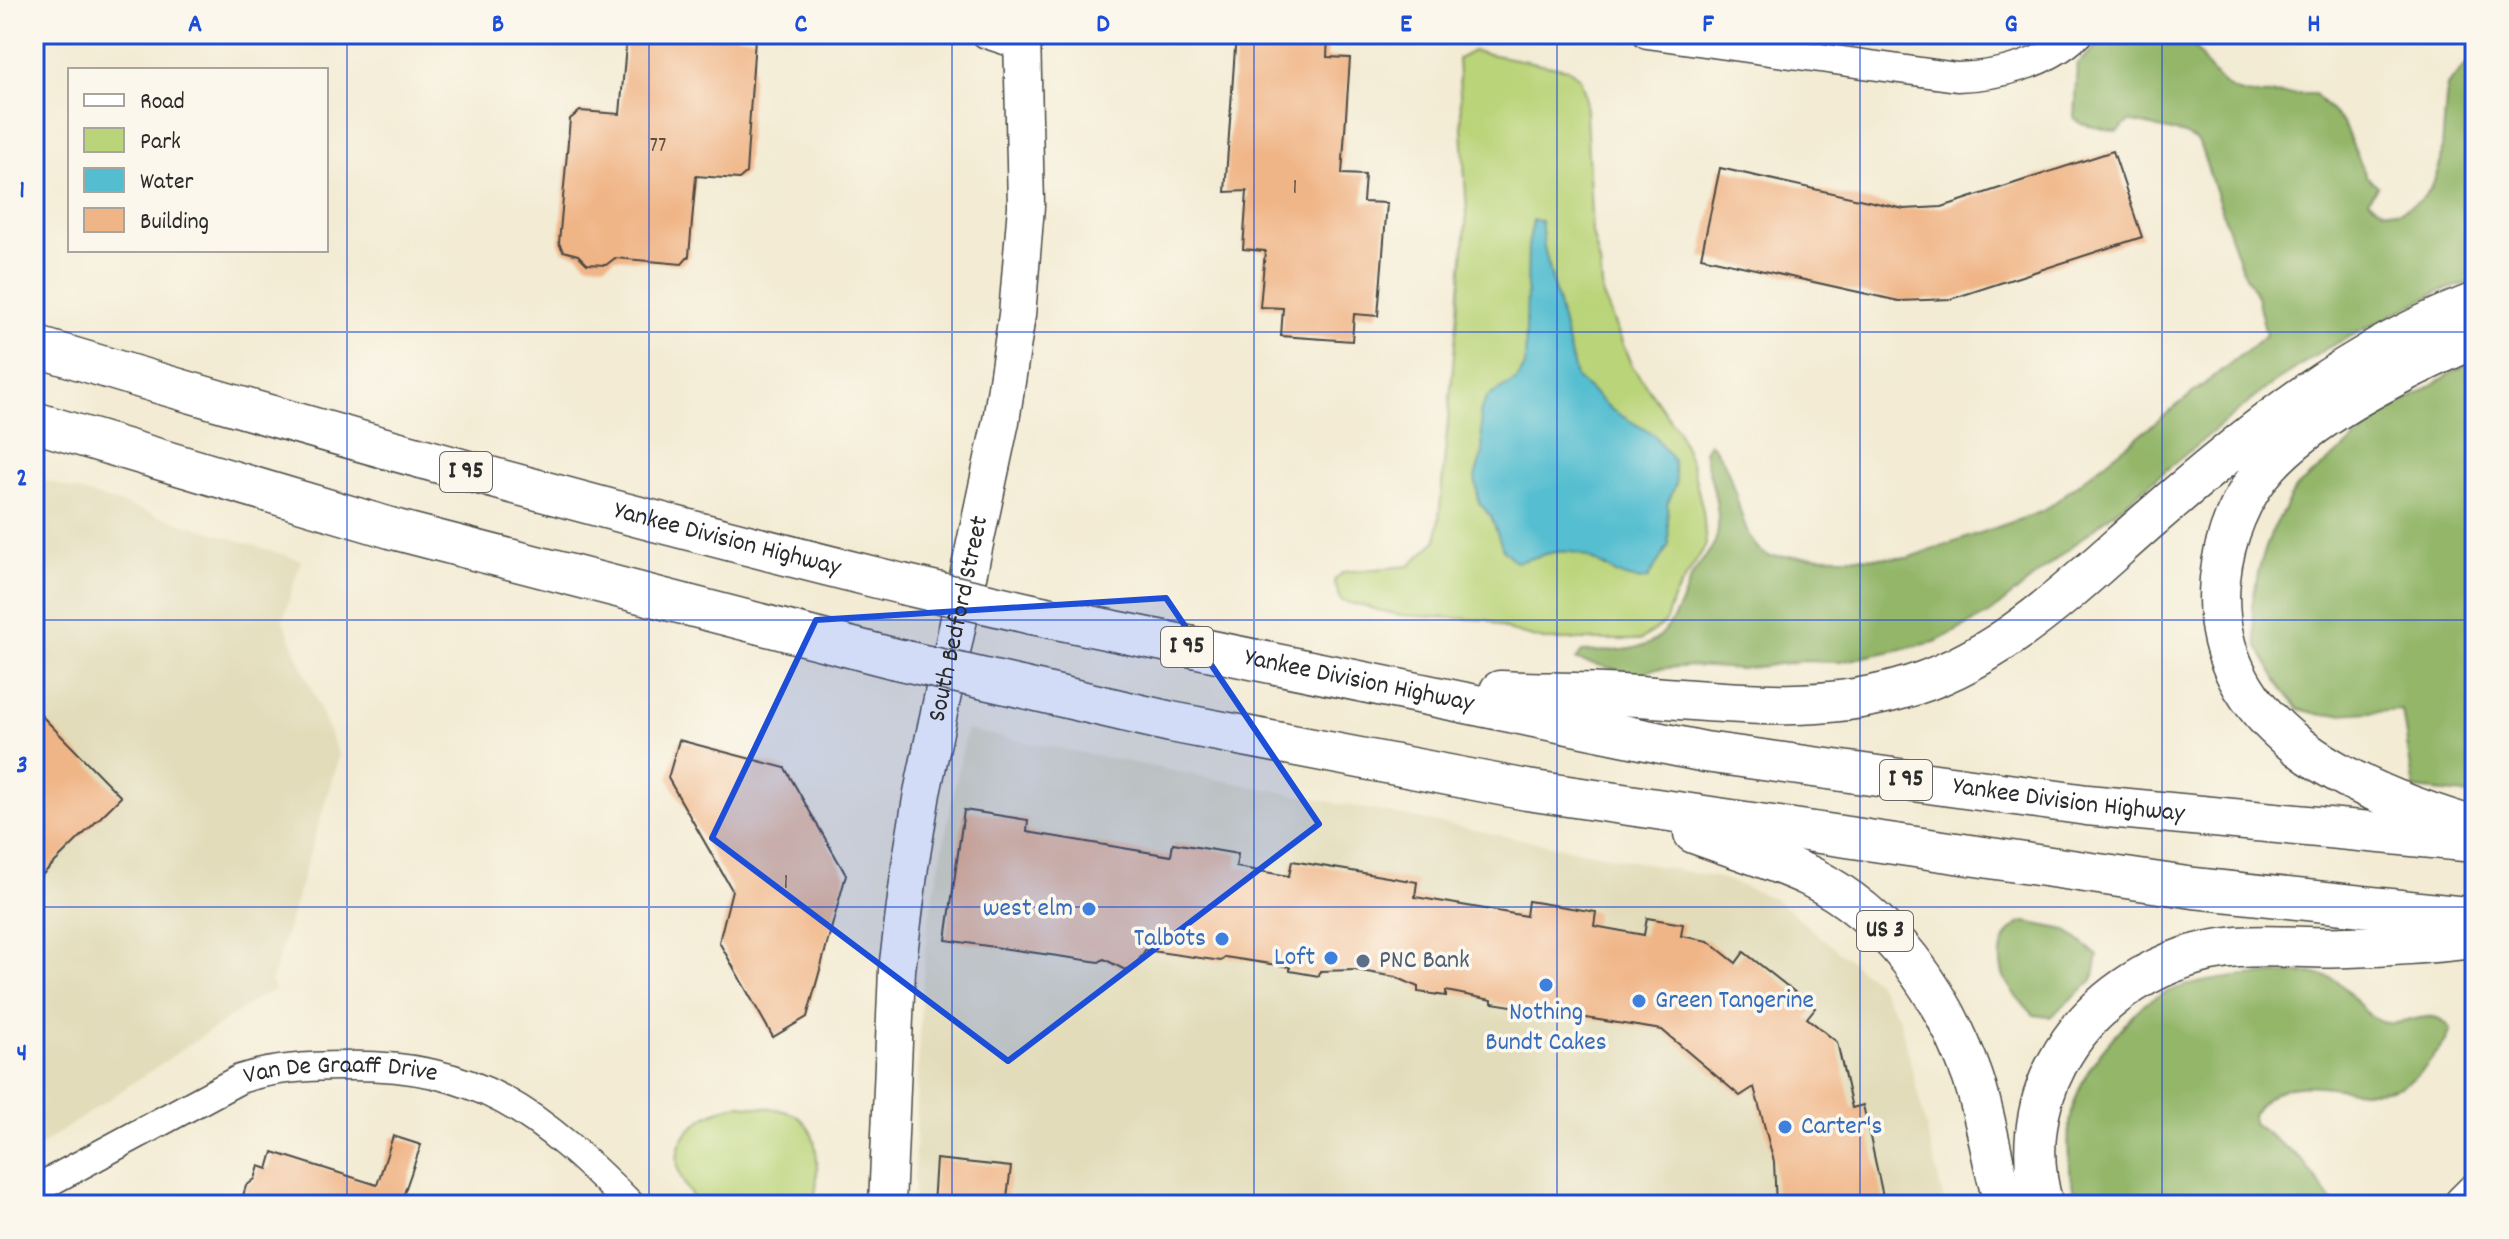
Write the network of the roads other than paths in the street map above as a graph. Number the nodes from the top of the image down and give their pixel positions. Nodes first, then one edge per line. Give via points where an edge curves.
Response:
1 (986, 34) edge
2 (1647, 34) edge
3 (2078, 34) edge
4 (1023, 40) edge
5 (2475, 303) edge
6 (2475, 338) edge
7 (34, 346) edge
8 (34, 422) edge
9 (1342, 678) junction
10 (1612, 803) junction
11 (2475, 828) edge
12 (2475, 842) edge
13 (2475, 918) edge
14 (2475, 938) edge
15 (34, 1190) edge
16 (2475, 1195) edge
17 (631, 1205) edge
18 (887, 1205) edge
19 (2005, 1205) edge
20 (2043, 1205) edge
21 (2467, 1205) edge

1 - 4 street
2 - 3 street via 1957,77 2025,65
4 - 18 main road, South Bedford Street via 1026,206 1017,315 1001,421 910,866 897,970
5 - 9 highway via 2388,342 2312,387 2023,627 1972,661 1915,685 1809,705
6 - 11 highway via 2361,396 2270,464 2248,493 2229,535 2218,606 2239,677 2269,720 2297,747 2378,795
7 - 9 highway, Yankee Division Highway / I 95, bridge via 310,430 611,512 1032,614
8 - 10 highway, bridge via 397,530 892,658 1171,722
9 - 12 highway, Yankee Division Highway / I 95 via 1705,752 2087,805
10 - 13 highway via 2194,888
10 - 19 highway, US 3 via 1811,877 1884,929 1924,978 1953,1028 1978,1095
14 - 20 highway via 2346,947 2238,947 2190,957 2137,980 2094,1013 2052,1074 2036,1139
15 - 17 street, Van De Graaff Drive via 240,1079 269,1071 371,1065 446,1076 523,1110 564,1139
16 - 21 highway

